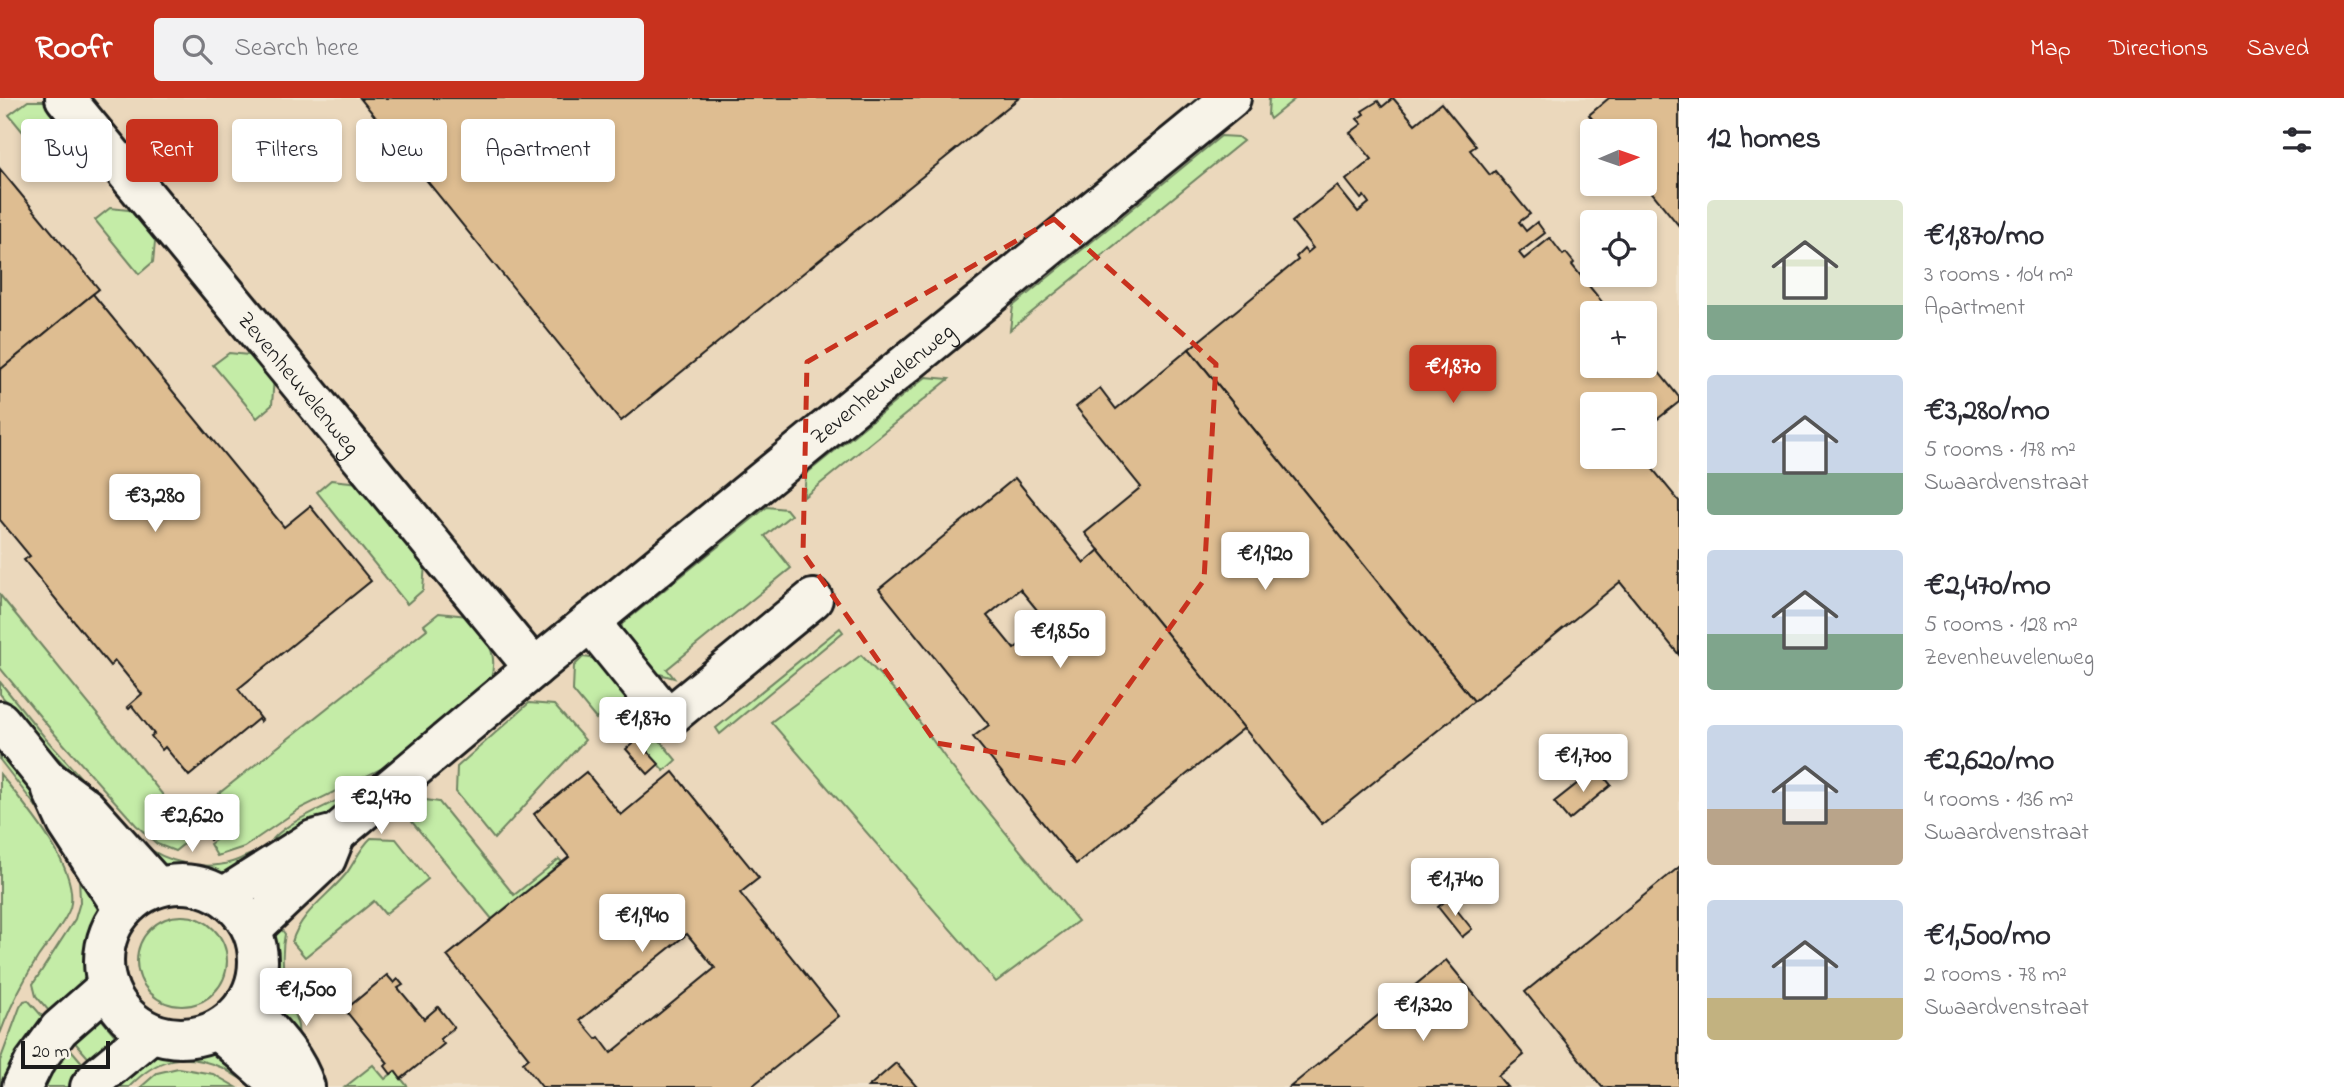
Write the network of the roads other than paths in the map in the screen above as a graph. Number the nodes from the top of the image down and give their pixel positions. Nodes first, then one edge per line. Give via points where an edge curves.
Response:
1 (65, 98) edge
2 (1231, 98) edge
3 (813, 598) dead end
4 (590, 622) junction
5 (534, 668) junction
6 (0, 721) edge
7 (47, 779) junction
8 (336, 834) junction
9 (157, 887) junction
10 (225, 896) junction
11 (123, 908) junction
12 (252, 929) junction
13 (108, 986) junction
14 (245, 1004) junction
15 (216, 1030) junction
16 (151, 1032) junction
17 (22, 1087) edge
18 (90, 1087) edge
19 (282, 1087) edge
20 (305, 1087) edge

1 - 5 street, Zevenheuvelenweg
2 - 4 street, Zevenheuvelenweg
3 - 4 street via 667,718
4 - 5 street, Zevenheuvelenweg
5 - 8 street, Zevenheuvelenweg
6 - 7 street
7 - 9 street via 86,808
7 - 11 street via 67,823
8 - 10 street, Zevenheuvelenweg via 313,840
8 - 12 street, Zevenheuvelenweg via 326,859
9 - 10 street via 192,884
9 - 11 street
10 - 12 street
11 - 13 street via 105,945
12 - 14 street via 259,954 257,980
13 - 16 street via 125,1014
13 - 17 street via 59,1029
14 - 15 street
14 - 20 street via 287,1051
15 - 16 street via 173,1038
15 - 19 street
16 - 18 street

